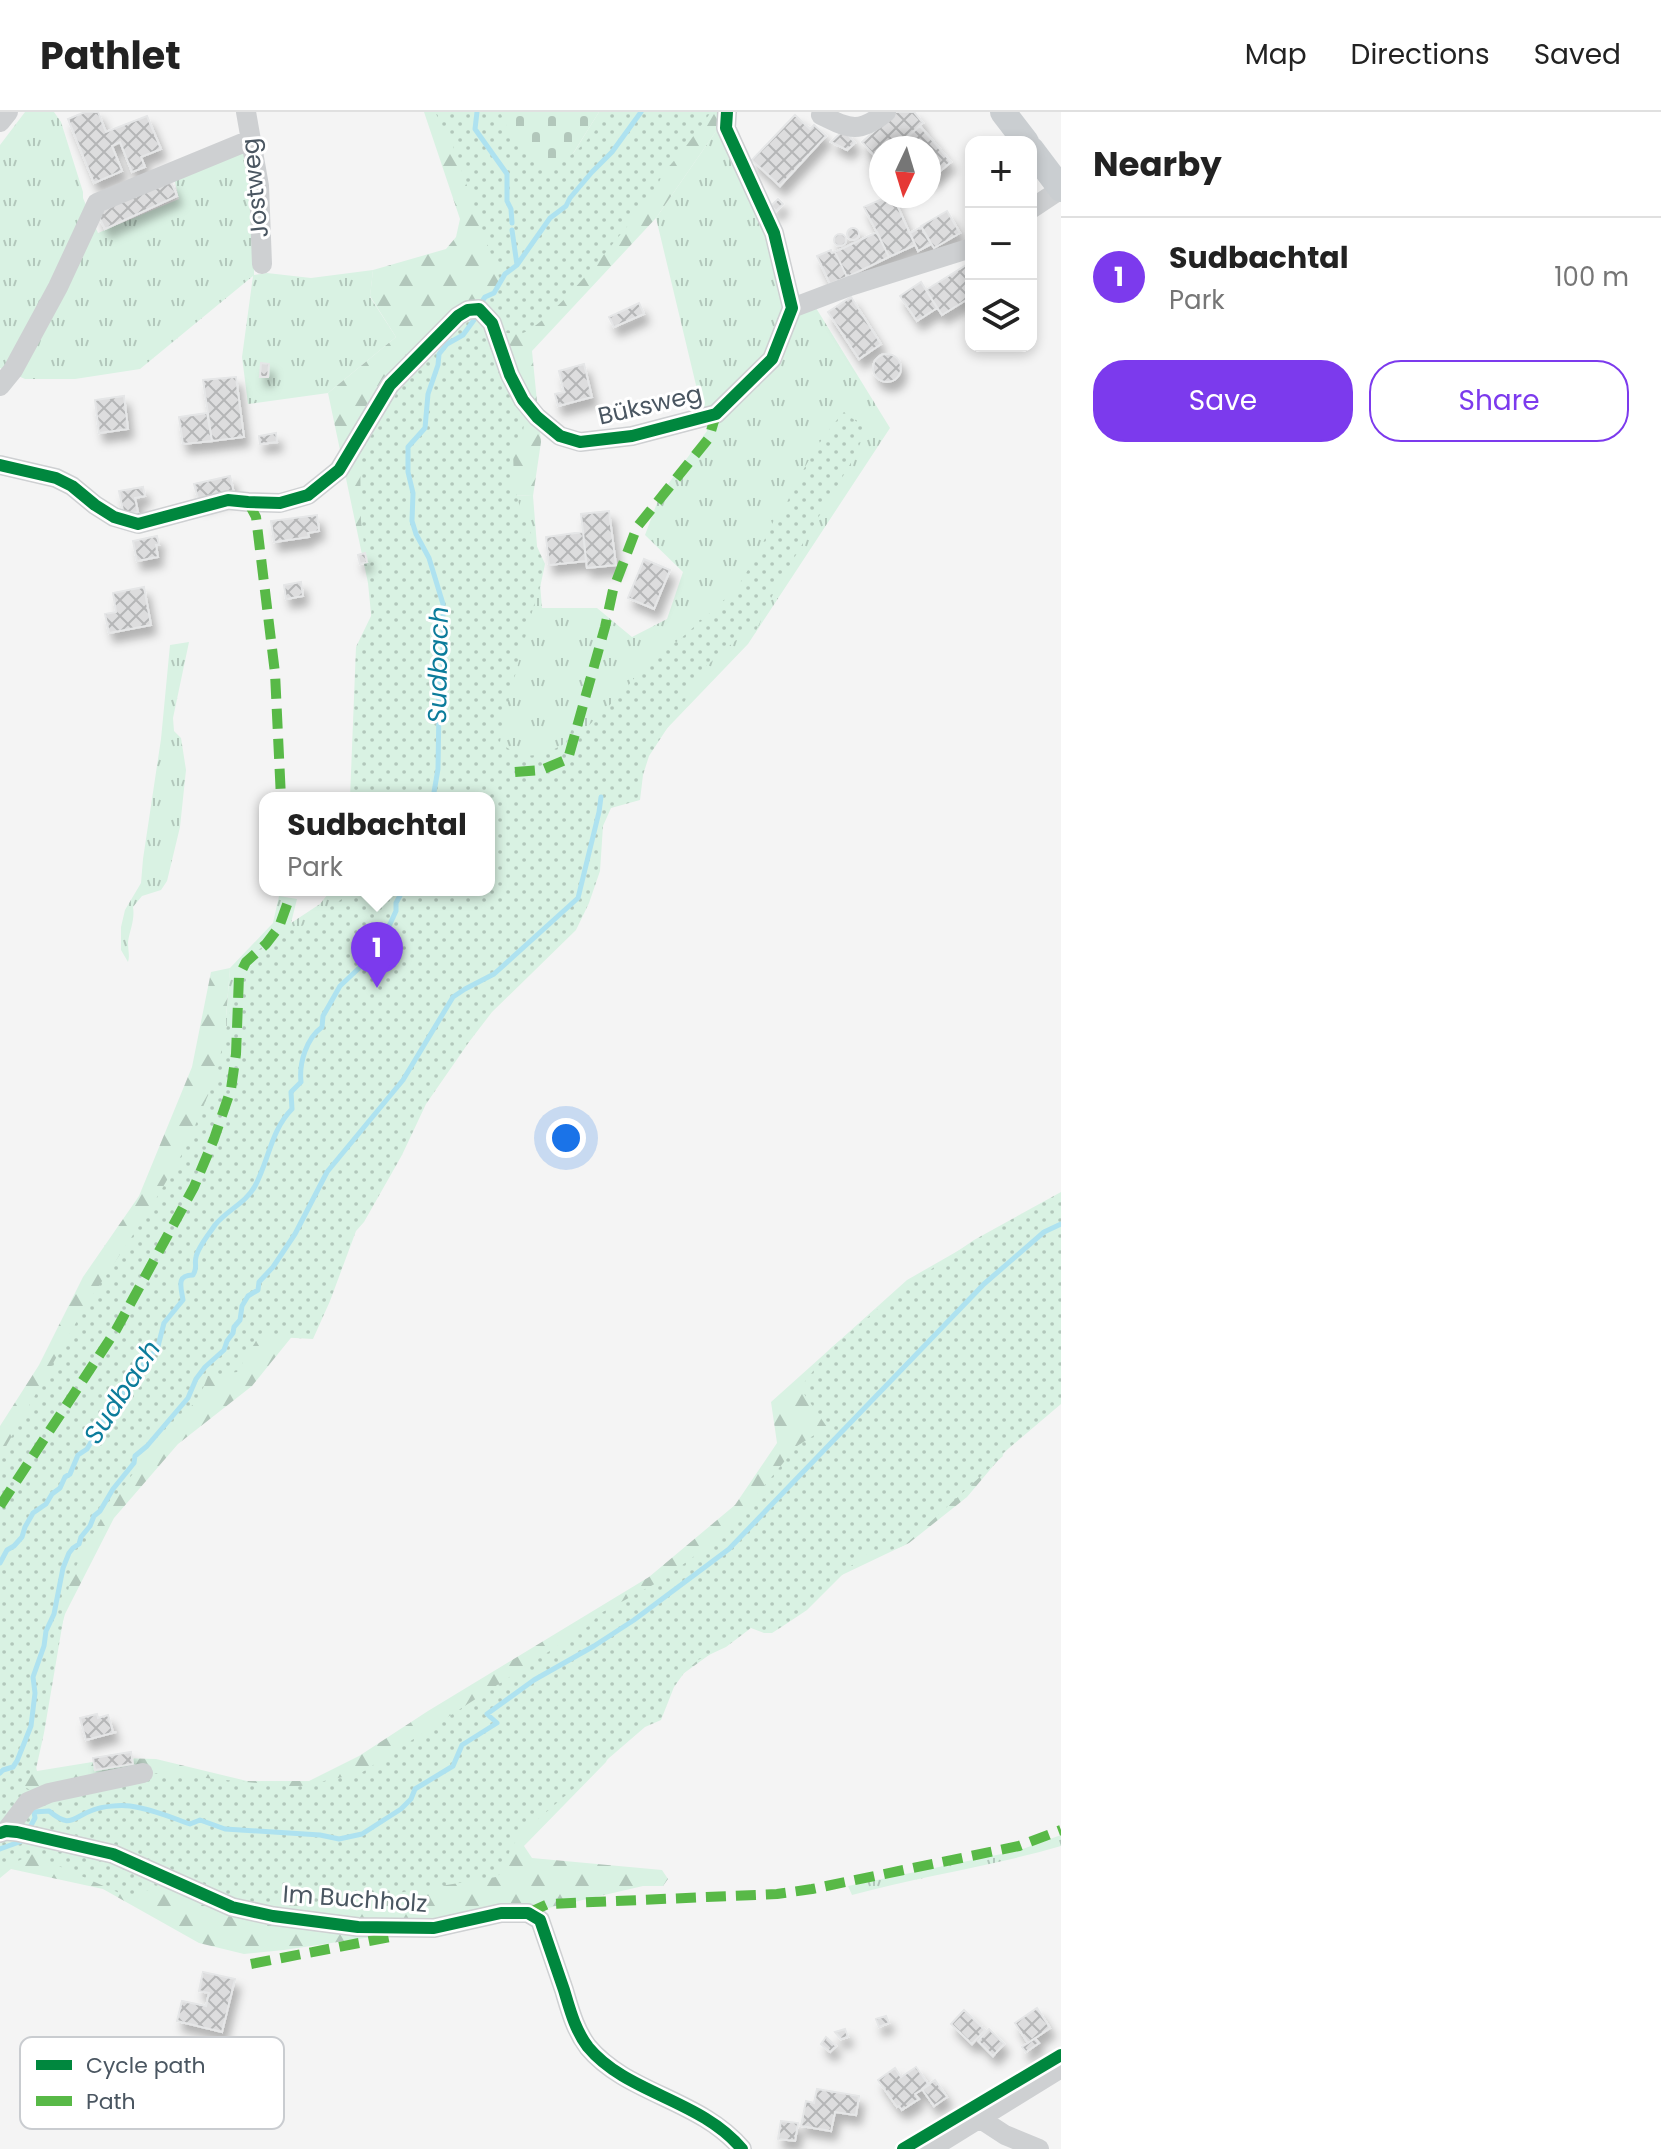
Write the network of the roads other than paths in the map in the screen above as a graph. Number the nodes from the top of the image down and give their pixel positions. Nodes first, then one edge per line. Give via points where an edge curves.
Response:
1 (8, 112) edge
2 (246, 112) edge
3 (727, 112) edge
4 (886, 112) edge
5 (1003, 112) edge
6 (821, 115) dead end
7 (0, 122) edge
8 (1021, 136) edge
9 (250, 140) junction
10 (1037, 157) edge
11 (1061, 189) edge
12 (1032, 208) edge
13 (965, 250) edge
14 (262, 264) dead end
15 (792, 308) junction
16 (0, 386) edge
17 (0, 465) edge
18 (143, 1773) dead end
19 (3, 1832) edge
20 (1061, 2068) edge
21 (979, 2118) junction
22 (742, 2149) edge
23 (930, 2149) edge
24 (1039, 2149) edge

1 - 7 street
2 - 9 street, Jostweg
3 - 15 street via 726,128 774,233
4 - 6 street via 853,128
5 - 8 main road
9 - 14 street, Jostweg via 259,186
9 - 16 street via 97,203 58,287
10 - 11 main road
11 - 12 street
13 - 15 street
15 - 17 street, Büksweg via 772,359 716,414 632,436 580,442 548,427 523,400 492,323 479,309 458,316 390,385 339,470 308,495 280,503 228,500 138,524 114,517 56,478
18 - 19 street via 49,1793 28,1802
19 - 22 street, Im Buchholz via 113,1854 232,1907 273,1916 358,1927 434,1928 501,1913 528,1913 540,1920 576,2029 589,2047 611,2069 714,2123
20 - 21 street
21 - 23 street
21 - 24 street

